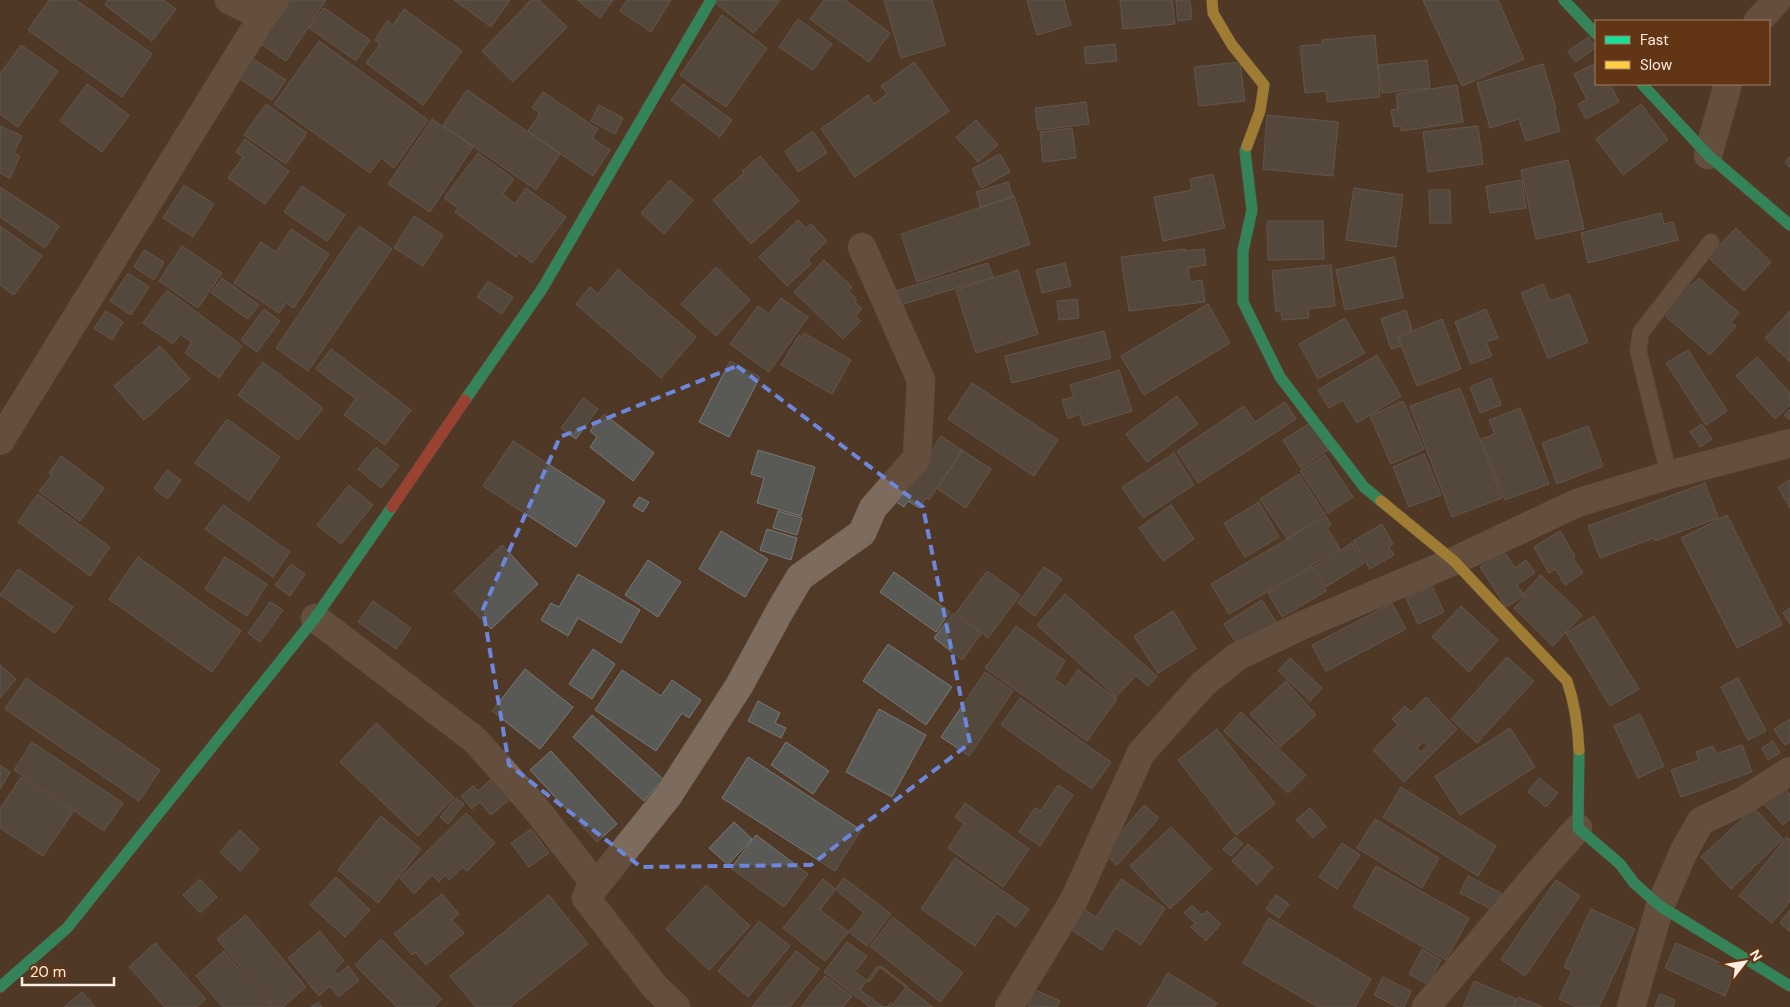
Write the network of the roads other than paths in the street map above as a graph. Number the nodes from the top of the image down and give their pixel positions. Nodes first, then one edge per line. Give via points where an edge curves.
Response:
1 (230, 0) edge
2 (711, 0) edge
3 (1212, 0) edge
4 (1564, 0) edge
5 (1777, 0) edge
6 (269, 8) edge
7 (1759, 20) edge
8 (1595, 33) edge
9 (1643, 85) edge
10 (1728, 85) edge
11 (1708, 155) junction
12 (1790, 224) edge
13 (1711, 242) dead end
14 (862, 247) dead end
15 (0, 441) edge
16 (1790, 443) edge
17 (1669, 475) junction
18 (1454, 561) junction
19 (315, 618) junction
20 (1790, 771) edge
21 (1578, 828) junction
22 (586, 898) junction
23 (1660, 906) junction
24 (1790, 986) edge
25 (0, 987) edge
26 (676, 1007) edge
27 (1009, 1007) edge
28 (1426, 1007) edge
29 (1631, 1007) edge

1 - 6 street
2 - 19 street via 542,289
3 - 18 street via 1213,13 1232,45 1264,85 1260,111 1245,151 1252,210 1243,251 1243,302 1280,377 1364,486
4 - 8 street
5 - 7 street
6 - 15 street
9 - 11 street
10 - 11 street
11 - 12 street
13 - 17 lane via 1640,332 1638,350
14 - 22 street via 921,380 917,458 873,508 862,533 800,578 739,686 668,796
16 - 17 street
17 - 18 street via 1577,504
18 - 21 street via 1571,689 1577,722
18 - 27 street via 1238,656 1203,684 1141,753 1074,900
19 - 22 street via 476,740 593,880
19 - 25 street via 67,928
20 - 23 street via 1743,801 1701,821
21 - 23 street via 1620,864 1634,883
21 - 28 street
22 - 26 street via 655,987
23 - 24 street
23 - 29 street

